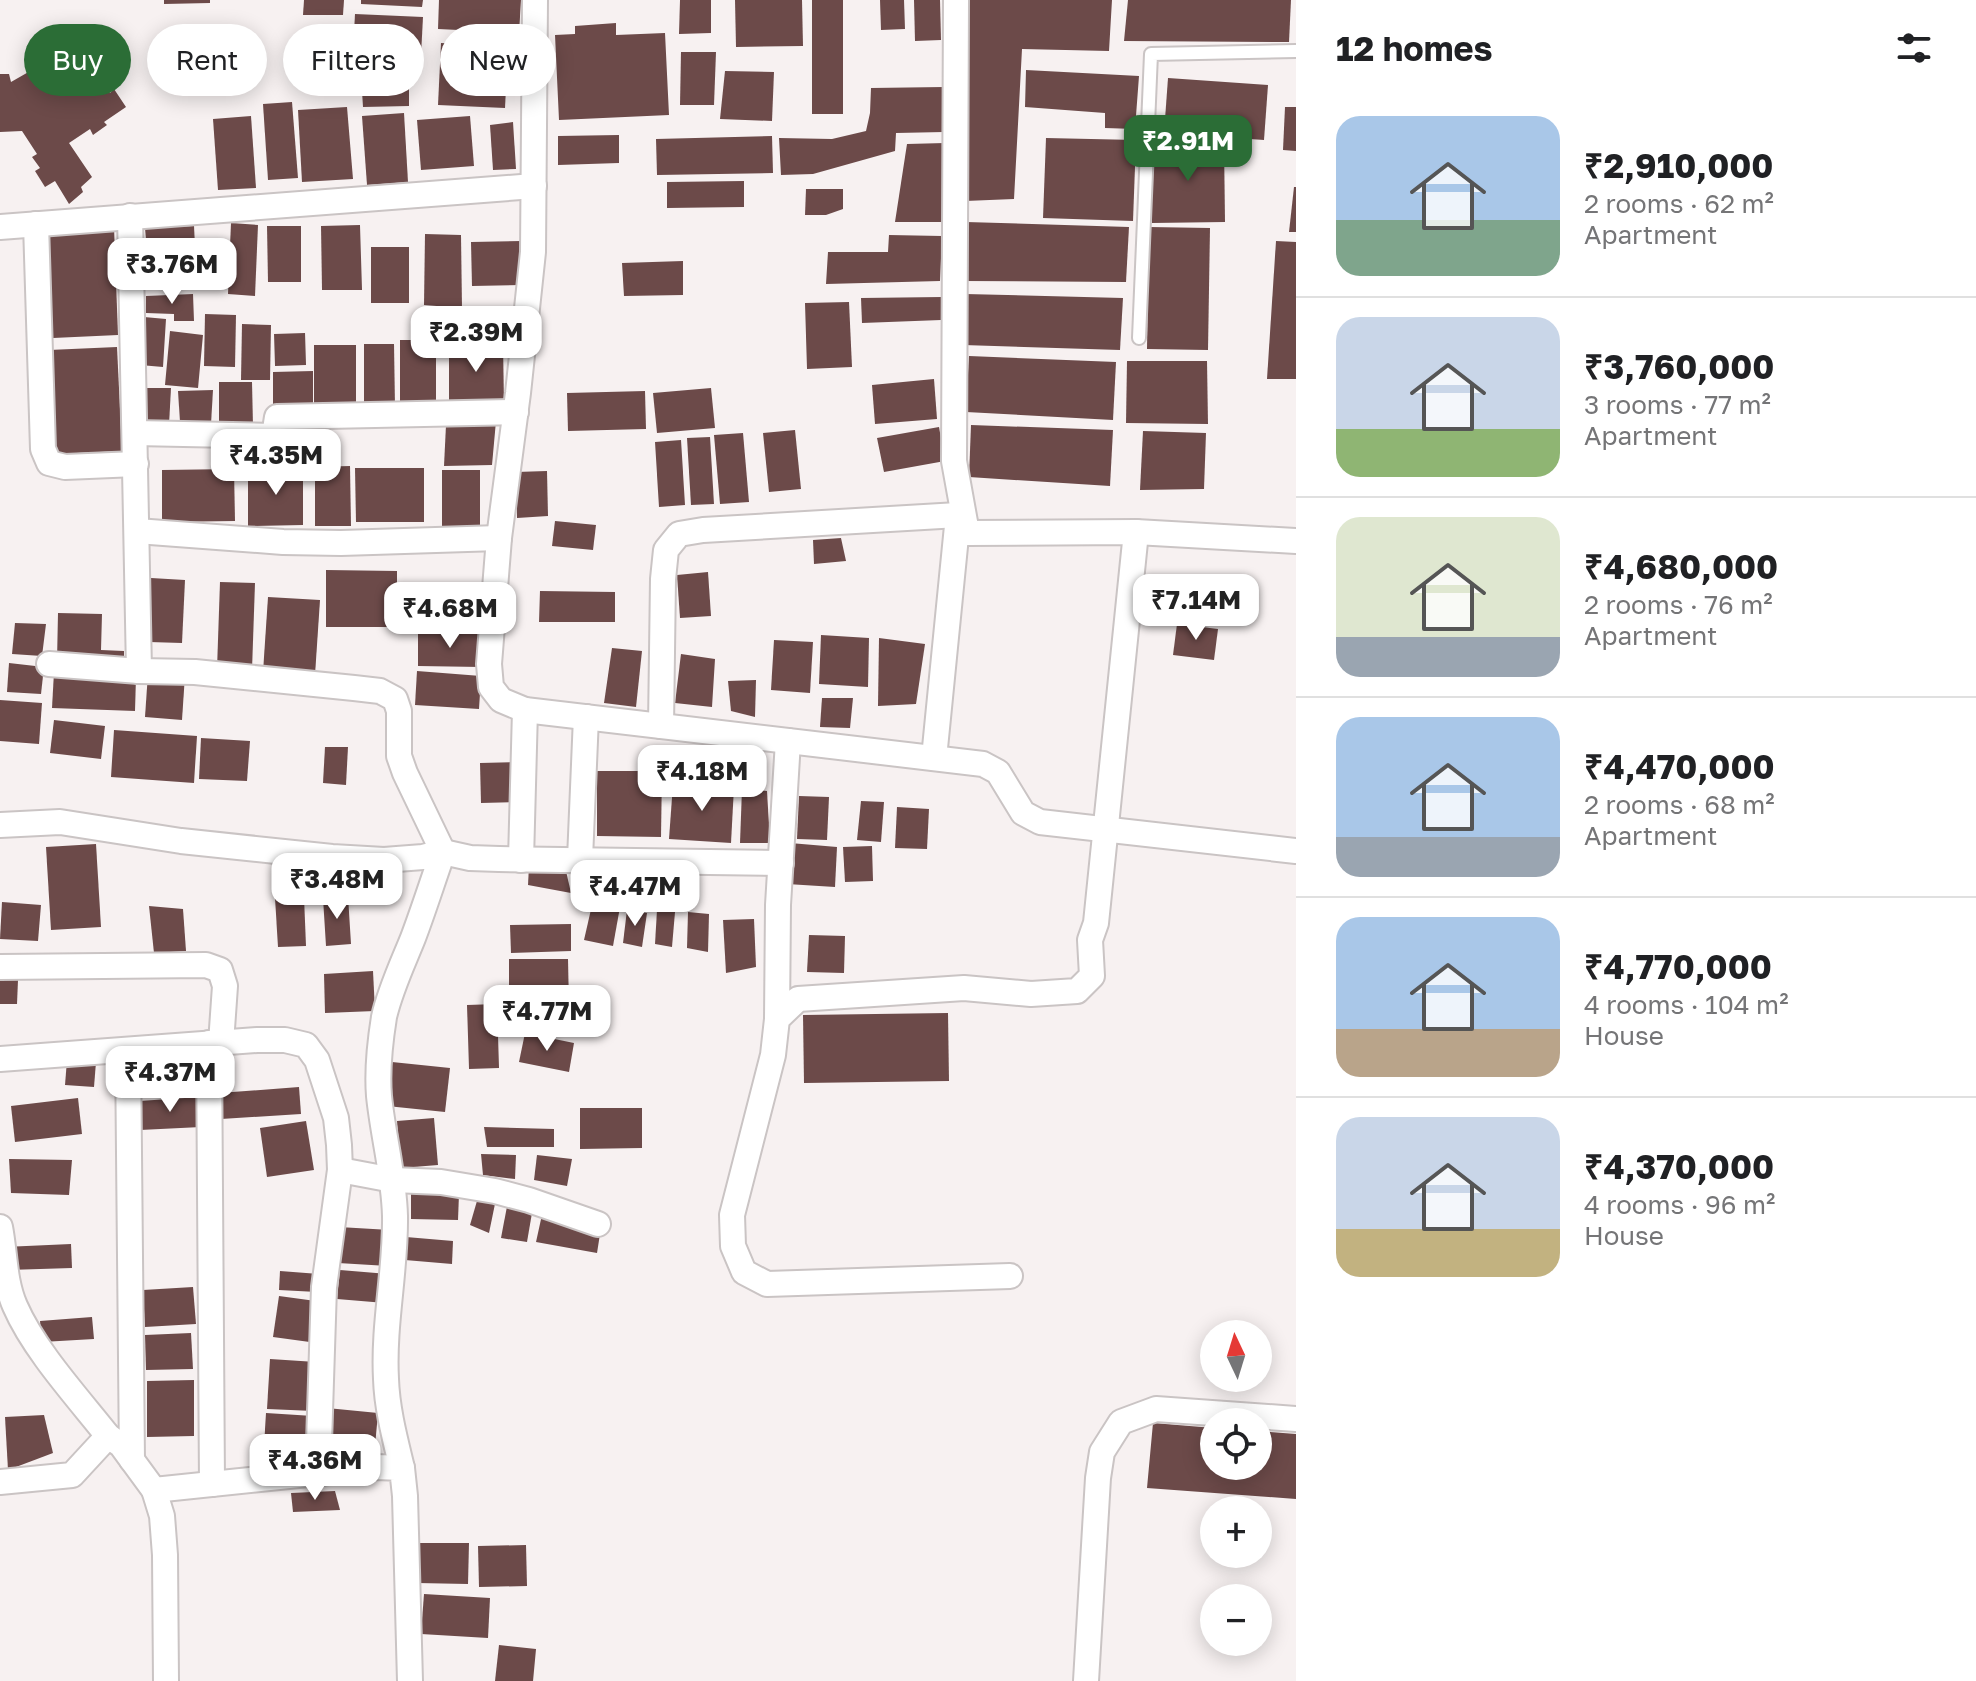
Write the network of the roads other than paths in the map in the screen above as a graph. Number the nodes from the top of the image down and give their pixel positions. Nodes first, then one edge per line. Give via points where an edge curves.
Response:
1 (535, 0) edge
2 (956, 0) edge
3 (1296, 51) edge
4 (534, 186) junction
5 (130, 216) junction
6 (36, 224) junction
7 (0, 227) edge
8 (1139, 338) dead end
9 (516, 412) junction
10 (135, 433) junction
11 (136, 464) junction
12 (959, 504) junction
13 (137, 531) junction
14 (1136, 532) junction
15 (499, 538) junction
16 (1296, 541) edge
17 (49, 664) dead end
18 (139, 671) junction
19 (525, 710) junction
20 (586, 717) junction
21 (661, 726) junction
22 (788, 741) junction
23 (934, 758) junction
24 (0, 825) edge
25 (1105, 830) junction
26 (1296, 851) edge
27 (443, 852) junction
28 (580, 859) junction
29 (521, 860) junction
30 (781, 863) junction
31 (0, 967) edge
32 (777, 1019) junction
33 (215, 1043) junction
34 (128, 1050) junction
35 (0, 1059) edge
36 (340, 1170) junction
37 (393, 1180) junction
38 (598, 1224) dead end
39 (0, 1227) edge
40 (1010, 1276) dead end
41 (1296, 1419) edge
42 (108, 1436) junction
43 (132, 1460) junction
44 (402, 1468) junction
45 (318, 1474) junction
46 (0, 1482) edge
47 (212, 1484) junction
48 (154, 1490) junction
49 (166, 1681) edge
50 (410, 1681) edge
51 (1086, 1681) edge

1 - 4 street
2 - 12 street via 954,461
3 - 8 lane via 1151,54
4 - 5 street
4 - 9 street via 533,252
5 - 6 street
5 - 10 street
6 - 7 street
6 - 11 street via 43,449 49,463 65,467
9 - 10 street via 277,417 274,436
9 - 15 street
10 - 11 street
11 - 13 street
12 - 14 street via 967,533
12 - 21 street via 679,534 666,550 663,579
12 - 23 street
13 - 15 street via 312,542
13 - 18 street
14 - 16 street
14 - 25 street
15 - 19 street via 491,687 501,700
17 - 18 street
18 - 27 street via 338,686 380,691 395,699 399,756
19 - 20 street
19 - 29 street
20 - 21 street
20 - 28 street
21 - 22 street
22 - 23 street
22 - 30 street
23 - 25 street via 983,764 998,772 1023,813 1040,822
24 - 27 street via 60,822 332,857 384,860
25 - 26 street
25 - 32 street via 1090,940 1092,976 1077,991 1031,994 964,988 798,999
27 - 29 street
27 - 37 street via 385,1016 379,1093
28 - 29 street
28 - 30 street
30 - 32 street
31 - 33 street via 206,965 220,970 225,986
32 - 40 street via 773,1055 732,1215 733,1246 744,1272 767,1284
33 - 34 street
33 - 36 street via 285,1040 306,1045 317,1060 336,1118
33 - 47 street
34 - 35 street
34 - 43 street
36 - 37 street
36 - 45 street via 324,1287
37 - 38 street via 495,1191
37 - 44 street via 395,1252 386,1378
39 - 42 street via 15,1305 38,1347
41 - 51 street via 1156,1409 1121,1422 1102,1452 1098,1478
42 - 43 street
42 - 46 street via 72,1475
43 - 48 street
44 - 45 street
44 - 50 street
45 - 47 street
47 - 48 street
48 - 49 street via 165,1555

